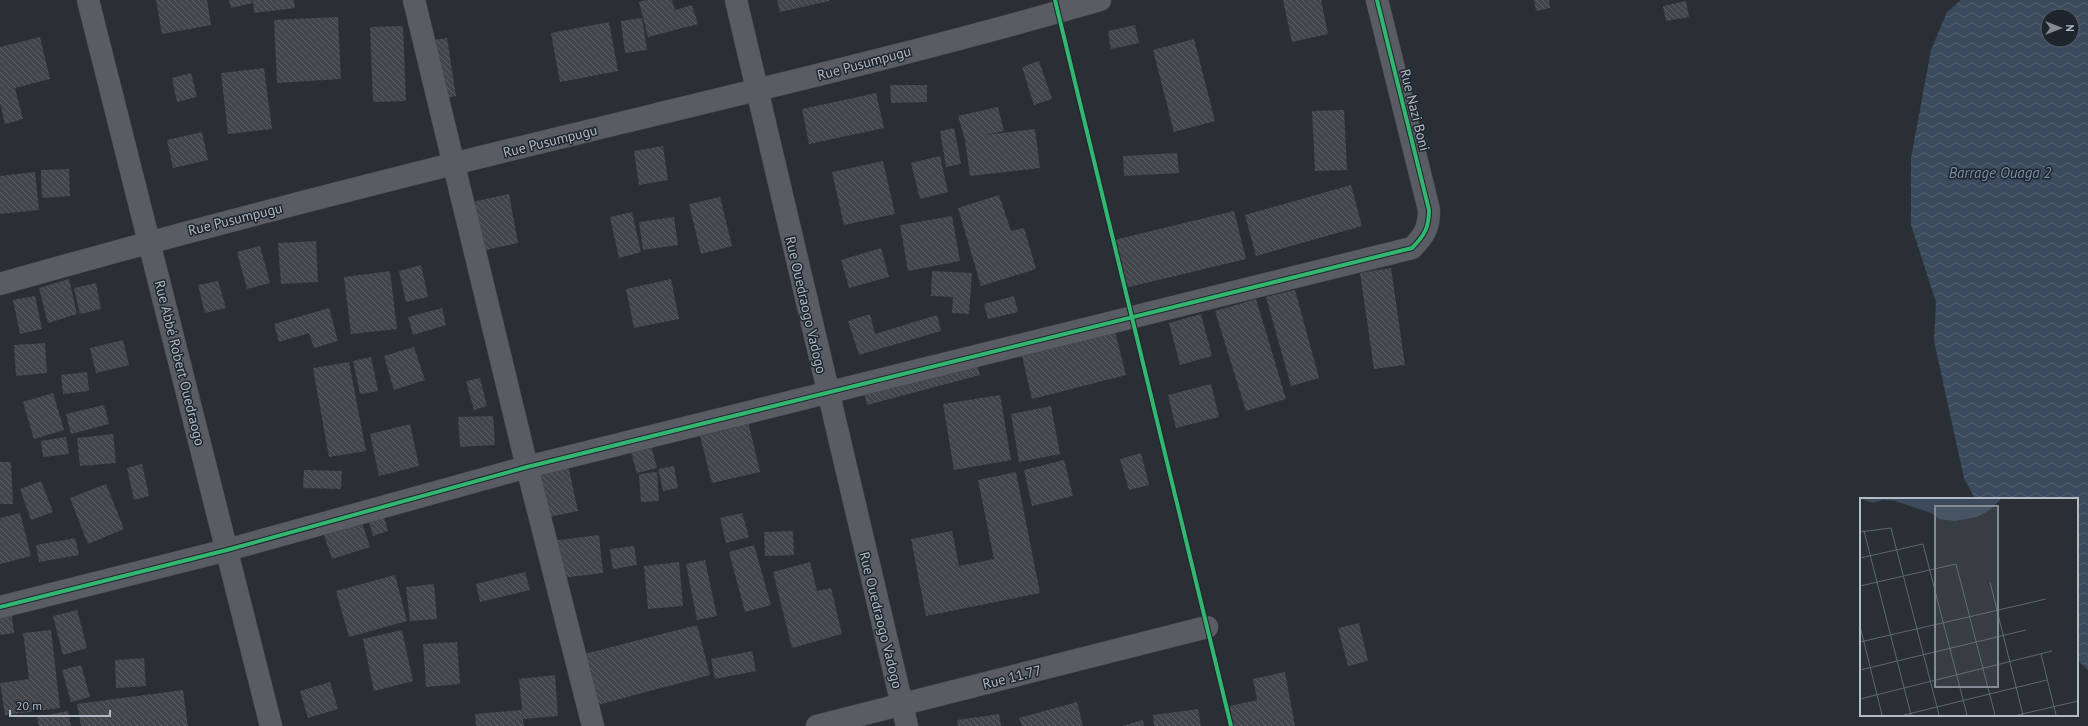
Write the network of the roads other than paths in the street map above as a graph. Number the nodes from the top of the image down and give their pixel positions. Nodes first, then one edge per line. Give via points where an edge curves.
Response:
1 (88, 0) edge
2 (414, 0) edge
3 (736, 0) edge
4 (1100, 0) edge
5 (1377, 0) edge
6 (756, 91) junction
7 (454, 164) junction
8 (149, 241) junction
9 (0, 284) edge
10 (827, 393) junction
11 (527, 467) junction
12 (227, 550) junction
13 (0, 607) edge
14 (1208, 627) dead end
15 (902, 705) junction
16 (270, 726) edge
17 (593, 726) edge
18 (817, 726) edge
19 (906, 726) edge

1 - 8 street, Rue Abbé Robert Ouedraogo
2 - 7 street
3 - 6 street, Rue Ouedraogo Vadogo
4 - 6 street, Rue Pusumpugu
5 - 10 street, Rue Nazi Boni via 1429,210 1429,225 1423,237 1412,248
6 - 7 street, Rue Pusumpugu
6 - 10 street, Rue Ouedraogo Vadogo
7 - 8 street, Rue Pusumpugu
7 - 11 street
8 - 9 street, Rue Pusumpugu
8 - 12 street, Rue Abbé Robert Ouedraogo
10 - 11 street
10 - 15 street, Rue Ouedraogo Vadogo
11 - 12 street
11 - 17 street
12 - 13 street
12 - 16 street, Rue Abbé Robert Ouedraogo
14 - 15 street, Rue 11.77
15 - 18 street, Rue 11.77
15 - 19 street, Rue Ouedraogo Vadogo

